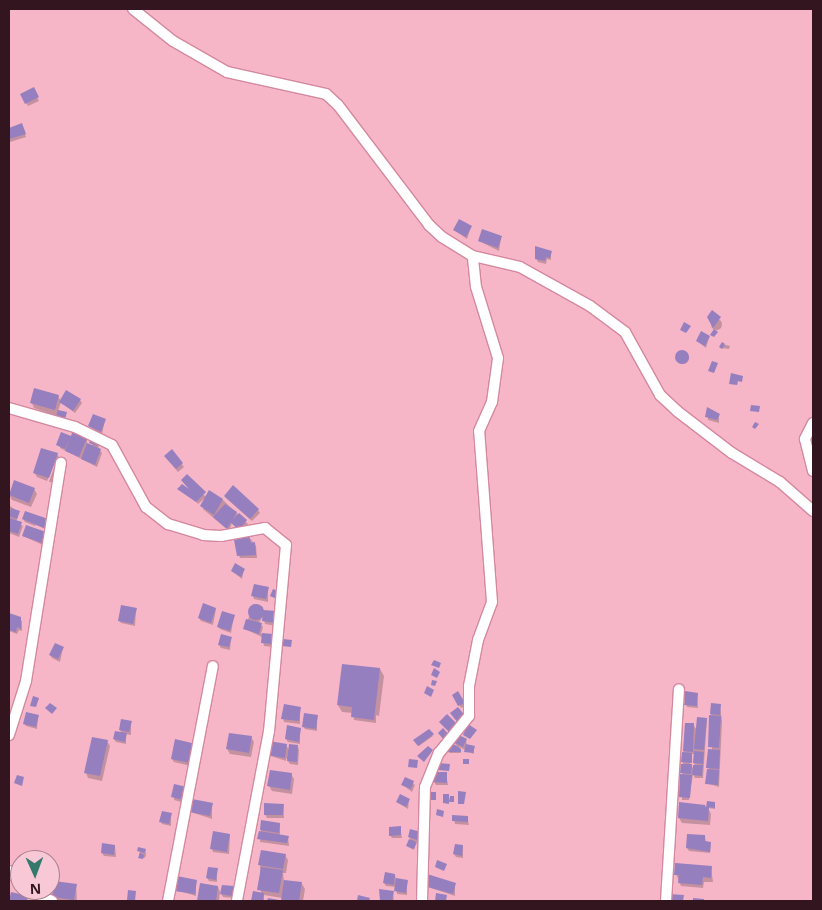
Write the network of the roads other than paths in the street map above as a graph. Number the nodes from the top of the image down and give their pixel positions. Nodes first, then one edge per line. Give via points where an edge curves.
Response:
1 (134, 9) edge
2 (473, 256) junction
3 (9, 408) edge
4 (813, 423) edge
5 (62, 464) dead end
6 (813, 471) edge
7 (813, 511) edge
8 (213, 666) dead end
9 (679, 689) dead end
10 (9, 735) edge
11 (168, 901) edge
12 (237, 901) edge
13 (422, 901) edge
14 (666, 901) edge

1 - 2 street via 173,41 227,72 326,94 338,105 429,225 448,242
2 - 7 street via 520,267 590,306 625,332 660,395 732,453 780,482
2 - 13 street via 476,287 498,358 492,402 479,431 492,602 478,640 469,686 469,716 440,753 425,788
3 - 12 street via 75,428 112,445 146,507 168,524 203,535 221,536 265,528 286,545 269,730
4 - 6 street via 805,439
5 - 10 street via 26,681
8 - 11 street
9 - 14 street

